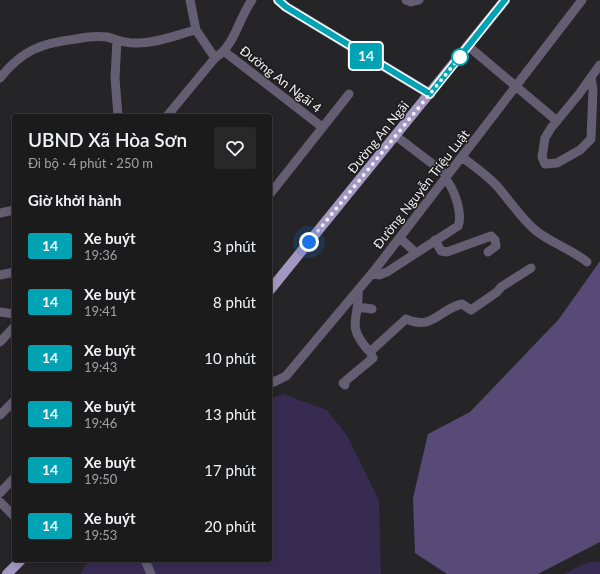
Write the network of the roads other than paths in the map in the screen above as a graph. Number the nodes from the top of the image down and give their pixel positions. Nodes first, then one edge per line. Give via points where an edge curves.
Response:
1 (190, 0) edge
2 (252, 0) edge
3 (278, 0) edge
4 (406, 0) edge
5 (419, 0) edge
6 (505, 0) edge
7 (582, 0) edge
8 (196, 30) junction
9 (117, 40) junction
10 (468, 46) junction
11 (225, 52) junction
12 (215, 58) junction
13 (600, 65) edge
14 (0, 78) edge
15 (591, 78) junction
16 (518, 86) junction
17 (349, 94) dead end
18 (430, 94) junction
19 (118, 114) edge
20 (169, 114) edge
21 (554, 124) junction
22 (322, 127) junction
23 (396, 136) junction
24 (462, 157) junction
25 (446, 177) junction
26 (272, 191) edge
27 (12, 210) edge
28 (0, 213) edge
29 (400, 238) junction
30 (435, 240) junction
31 (488, 252) dead end
32 (416, 253) junction
33 (587, 262) dead end
34 (531, 268) dead end
35 (12, 272) edge
36 (372, 273) junction
37 (0, 275) edge
38 (272, 288) edge
39 (358, 290) junction
40 (358, 307) junction
41 (372, 309) dead end
42 (0, 312) edge
43 (12, 314) edge
44 (12, 329) edge
45 (0, 342) edge
46 (372, 350) junction
47 (272, 381) edge
48 (345, 385) dead end
49 (12, 403) edge
50 (0, 415) edge
51 (12, 480) edge
52 (0, 493) edge
53 (0, 502) edge
54 (12, 514) edge
55 (19, 562) edge
56 (146, 562) edge
57 (7, 574) edge
58 (151, 574) edge

1 - 8 street
2 - 11 street via 246,7
3 - 18 main road
4 - 5 street
6 - 10 main road, Đường An Ngãi
7 - 16 street, Đường Nguyễn Triệu Luật
8 - 9 street via 146,42
8 - 12 street
9 - 14 street via 90,37 37,46 21,56
9 - 19 street via 115,78
10 - 16 street
10 - 18 main road, Đường An Ngãi
11 - 12 street
11 - 22 street, Đường An Ngãi 4
12 - 20 street
13 - 15 street
15 - 21 street
15 - 21 street via 591,139 586,145 557,163 545,164 542,149 545,138
16 - 21 street
16 - 24 street, Đường Nguyễn Triệu Luật
17 - 22 street
18 - 23 main road, Đường An Ngãi
22 - 26 street
23 - 25 street
23 - 38 main road, Đường An Ngãi
24 - 25 street, Đường Nguyễn Triệu Luật
24 - 33 street via 496,186 535,230
25 - 29 street, Đường Nguyễn Triệu Luật
25 - 30 street via 452,187 460,222 457,227
27 - 28 street
29 - 32 street
29 - 36 street, Đường Nguyễn Triệu Luật
30 - 31 street via 441,251 446,252 491,236 496,247
30 - 32 street
32 - 36 street via 384,274
34 - 46 street via 471,310 462,304 424,323 416,324 406,319
35 - 37 street
36 - 39 street, Đường Nguyễn Triệu Luật
39 - 40 street
39 - 47 street, Đường Nguyễn Triệu Luật via 286,376
40 - 41 street
40 - 46 street via 355,332 368,350
42 - 43 street
44 - 45 street
46 - 48 street via 370,352 373,358 343,382
49 - 50 street
51 - 52 street
53 - 54 street
55 - 57 main road
56 - 58 street

